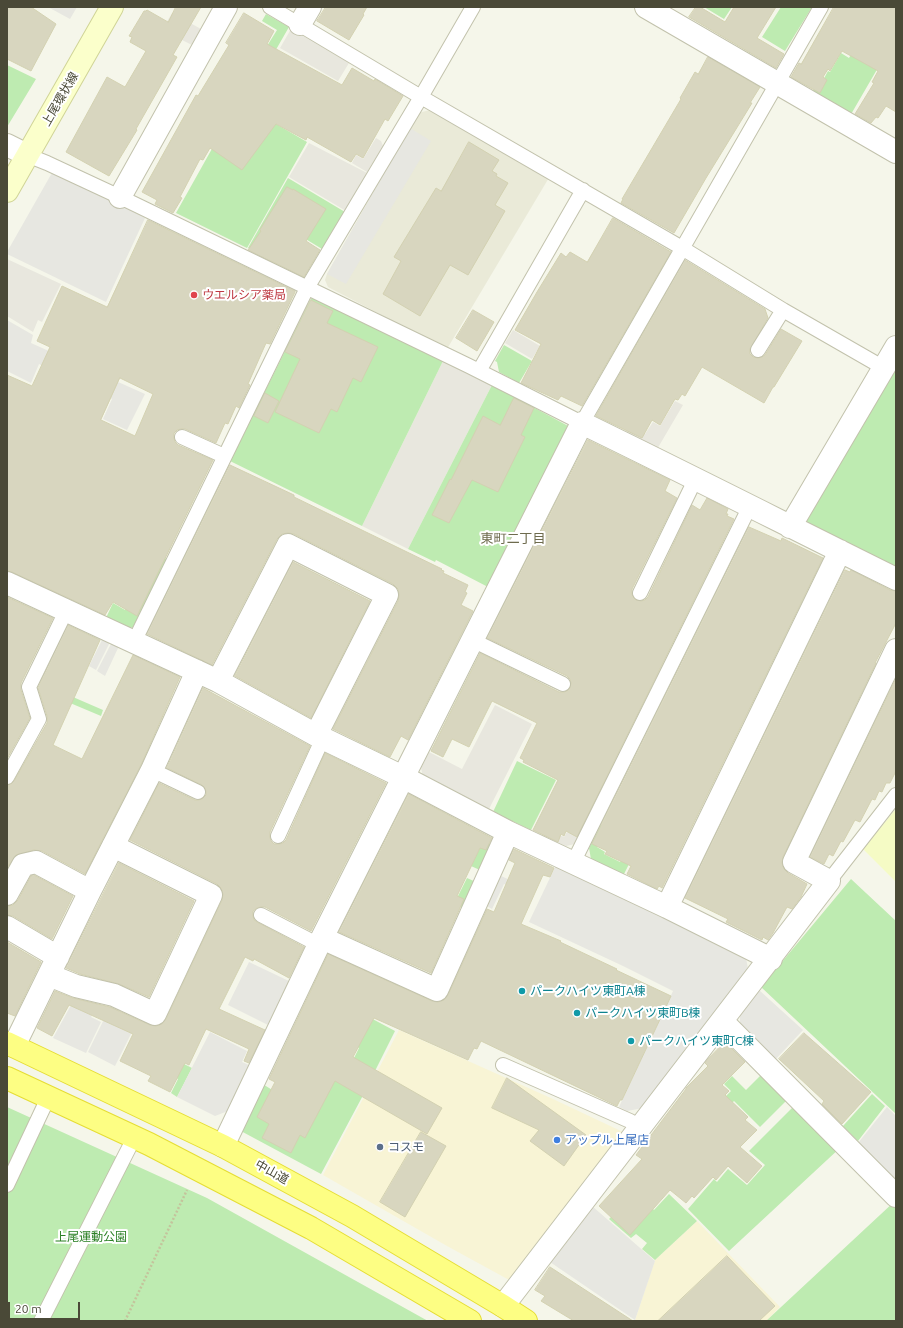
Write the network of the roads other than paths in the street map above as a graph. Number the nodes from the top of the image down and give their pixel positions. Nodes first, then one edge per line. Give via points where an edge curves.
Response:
1 (112, 7) edge
2 (226, 7) edge
3 (270, 7) edge
4 (473, 7) edge
5 (646, 7) edge
6 (821, 7) edge
7 (305, 15) edge
8 (777, 84) junction
9 (421, 97) junction
10 (7, 145) edge
11 (896, 152) edge
12 (27, 156) junction
13 (583, 190) junction
14 (7, 191) edge
15 (120, 197) junction
16 (682, 248) junction
17 (307, 288) junction
18 (782, 310) junction
19 (896, 347) edge
20 (758, 350) dead end
21 (884, 368) junction
22 (479, 371) junction
23 (582, 423) junction
24 (182, 437) dead end
25 (224, 456) junction
26 (696, 478) junction
27 (750, 506) junction
28 (790, 527) junction
29 (840, 552) junction
30 (896, 579) edge
31 (7, 583) edge
32 (640, 593) dead end
33 (66, 611) junction
34 (472, 640) junction
35 (134, 642) junction
36 (896, 650) edge
37 (197, 671) junction
38 (218, 681) junction
39 (563, 684) dead end
40 (320, 736) junction
41 (152, 770) junction
42 (7, 777) edge
43 (403, 777) junction
44 (198, 792) dead end
45 (896, 795) edge
46 (508, 832) junction
47 (278, 836) dead end
48 (113, 846) junction
49 (573, 863) junction
50 (829, 881) junction
51 (90, 891) junction
52 (7, 894) edge
53 (667, 907) junction
54 (261, 915) dead end
55 (7, 927) edge
56 (321, 941) junction
57 (771, 959) junction
58 (53, 966) junction
59 (722, 1021) junction
60 (11, 1044) edge
61 (503, 1065) dead end
62 (7, 1078) edge
63 (48, 1098) junction
64 (641, 1128) junction
65 (134, 1138) junction
66 (223, 1146) junction
67 (7, 1185) edge
68 (896, 1196) edge
69 (503, 1306) junction
70 (41, 1321) edge
71 (470, 1321) edge
72 (526, 1321) edge

1 - 12 main road, 上尾環状線
2 - 15 street
3 - 7 lane
4 - 9 lane
5 - 8 street
6 - 8 lane
7 - 9 lane
8 - 11 street
8 - 16 lane
9 - 13 lane
9 - 17 lane
10 - 12 street
12 - 14 main road, 上尾環状線
12 - 15 lane
13 - 16 lane
13 - 22 lane
15 - 17 lane
16 - 18 lane
16 - 23 lane
17 - 22 lane
17 - 25 lane
18 - 20 lane
18 - 21 lane
19 - 21 street
21 - 28 street
22 - 23 lane
23 - 26 street
23 - 34 street
24 - 25 lane
25 - 35 lane
26 - 27 street
26 - 32 lane
27 - 28 street
27 - 49 lane
28 - 29 street
29 - 30 street
29 - 53 street
31 - 33 street
33 - 35 street
33 - 42 lane via 29,687 39,719
34 - 39 lane
34 - 43 street
35 - 37 street
36 - 50 street via 794,862
37 - 38 street
37 - 41 street
38 - 40 street
38 - 40 street via 288,545 387,596
40 - 43 street
40 - 47 lane
41 - 44 lane
41 - 48 street
43 - 46 street
43 - 56 street
45 - 50 lane
46 - 49 street
46 - 56 street via 437,990
48 - 51 street
48 - 58 street via 211,895 155,1014 114,995 76,986
49 - 53 street
50 - 57 street
51 - 52 street via 36,862 23,865
51 - 58 street
53 - 57 street
54 - 56 lane
55 - 58 street
56 - 66 street
57 - 59 street
58 - 60 street
59 - 64 street
59 - 68 street
60 - 66 highway, 中山道
61 - 64 lane
62 - 63 highway
63 - 65 highway
63 - 67 lane
64 - 69 street
65 - 70 lane
65 - 71 highway via 311,1228
66 - 69 highway, 中山道 via 352,1216
69 - 72 highway, 中山道

